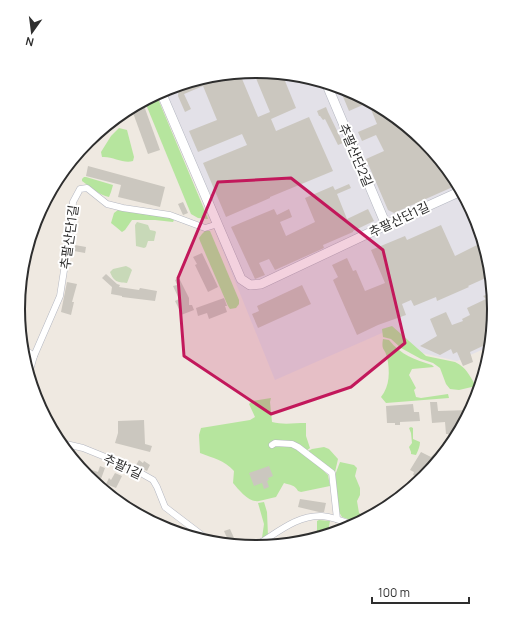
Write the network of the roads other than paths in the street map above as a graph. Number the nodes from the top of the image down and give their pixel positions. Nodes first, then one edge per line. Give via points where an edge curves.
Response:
1 (329, 90) edge
2 (163, 97) edge
3 (456, 193) edge
4 (218, 224) junction
5 (386, 225) junction
6 (29, 353) edge
7 (34, 356) junction
8 (32, 364) edge
9 (70, 445) edge
10 (272, 445) dead end
11 (337, 519) junction
12 (344, 522) edge
13 (198, 532) edge
14 (268, 539) edge

1 - 5 street, 추팔산단2길
2 - 4 street, 추팔산단1길
3 - 5 street, 추팔산단1길
4 - 5 street, 추팔산단1길 via 241,279 250,285 261,284
4 - 7 street, 추팔산단1길 via 205,228 170,215 107,204 87,188 80,189 73,202 60,296
6 - 7 street
7 - 8 street
9 - 13 street, 추팔1길 via 130,467 152,480 165,507
10 - 11 street via 298,446 332,473
11 - 12 street
11 - 14 street via 322,516 306,518 286,526

